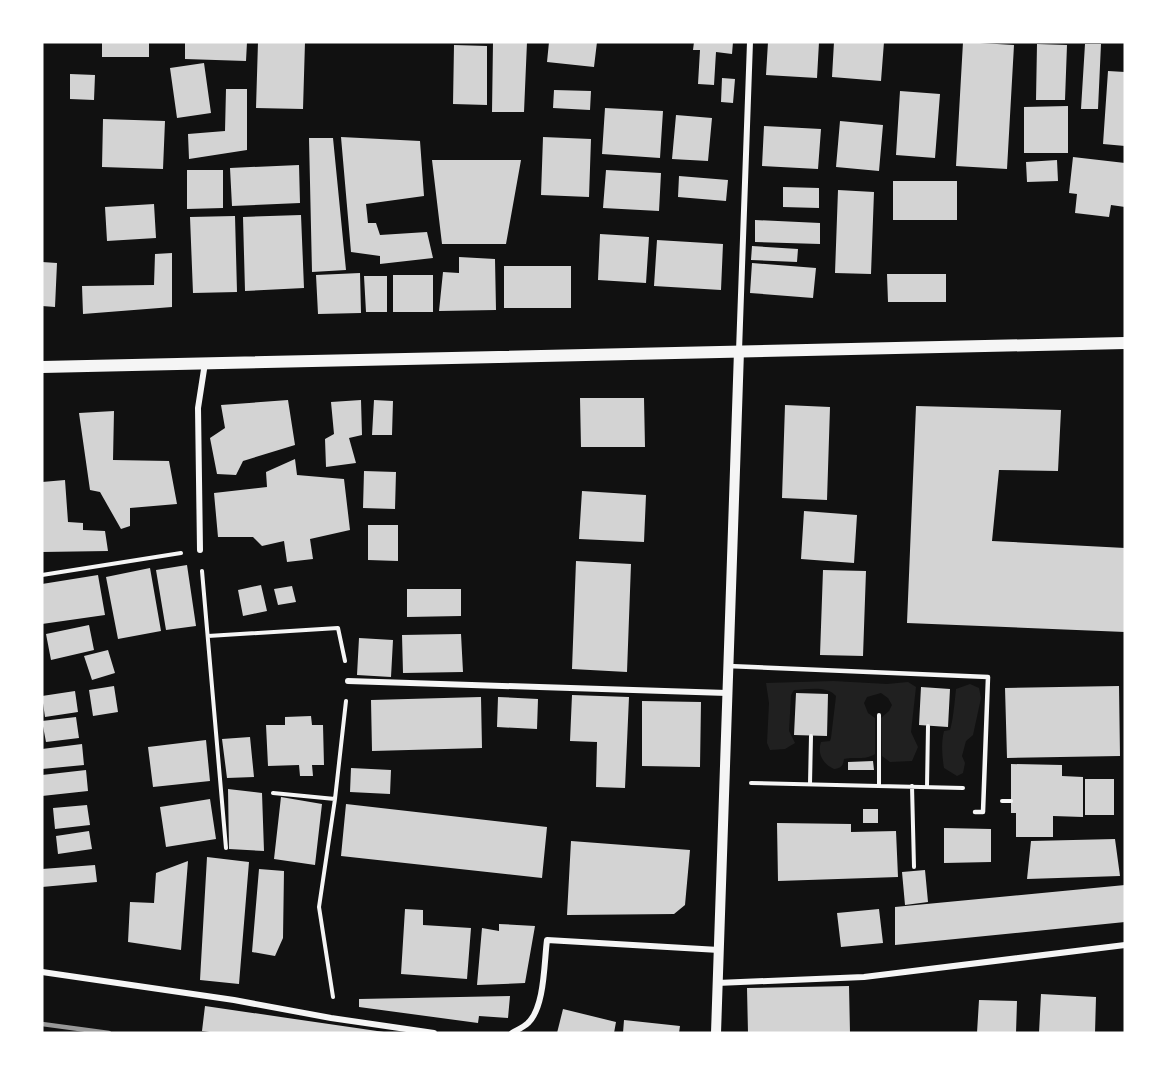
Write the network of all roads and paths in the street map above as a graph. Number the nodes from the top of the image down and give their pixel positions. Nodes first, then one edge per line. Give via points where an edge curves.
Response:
1 (750, 42) edge
2 (1125, 344) edge
3 (740, 351) junction
4 (205, 363) junction
5 (42, 367) edge
6 (200, 550) junction
7 (42, 575) edge
8 (208, 636) junction
9 (728, 666) junction
10 (348, 681) junction
11 (727, 693) junction
12 (879, 716) dead end
13 (928, 726) dead end
14 (811, 736) dead end
15 (751, 783) dead end
16 (810, 784) junction
17 (879, 786) junction
18 (912, 786) junction
19 (927, 787) junction
20 (973, 788) dead end
21 (273, 793) dead end
22 (335, 799) junction
23 (975, 812) dead end
24 (226, 848) dead end
25 (914, 867) dead end
26 (1125, 945) edge
27 (719, 950) junction
28 (42, 972) edge
29 (717, 983) junction
30 (336, 1019) junction
31 (434, 1033) edge
32 (512, 1033) edge
33 (716, 1033) edge

1 - 3 street
2 - 3 main road
3 - 4 main road
3 - 9 street
4 - 5 main road
4 - 6 street via 198,408
6 - 7 path
6 - 8 path
8 - 10 path via 338,628
8 - 24 path
9 - 11 street
9 - 23 lane via 988,677 982,812
10 - 11 street
10 - 22 path
11 - 27 street
12 - 17 path
13 - 19 path
14 - 16 path
15 - 16 path
16 - 17 path
17 - 18 path
18 - 19 path
18 - 25 path
19 - 20 path
21 - 22 path
22 - 30 path via 319,907
26 - 29 street via 864,977
27 - 29 street
27 - 32 street via 547,940 535,1014 529,1023
28 - 30 street
29 - 33 street
30 - 31 street

